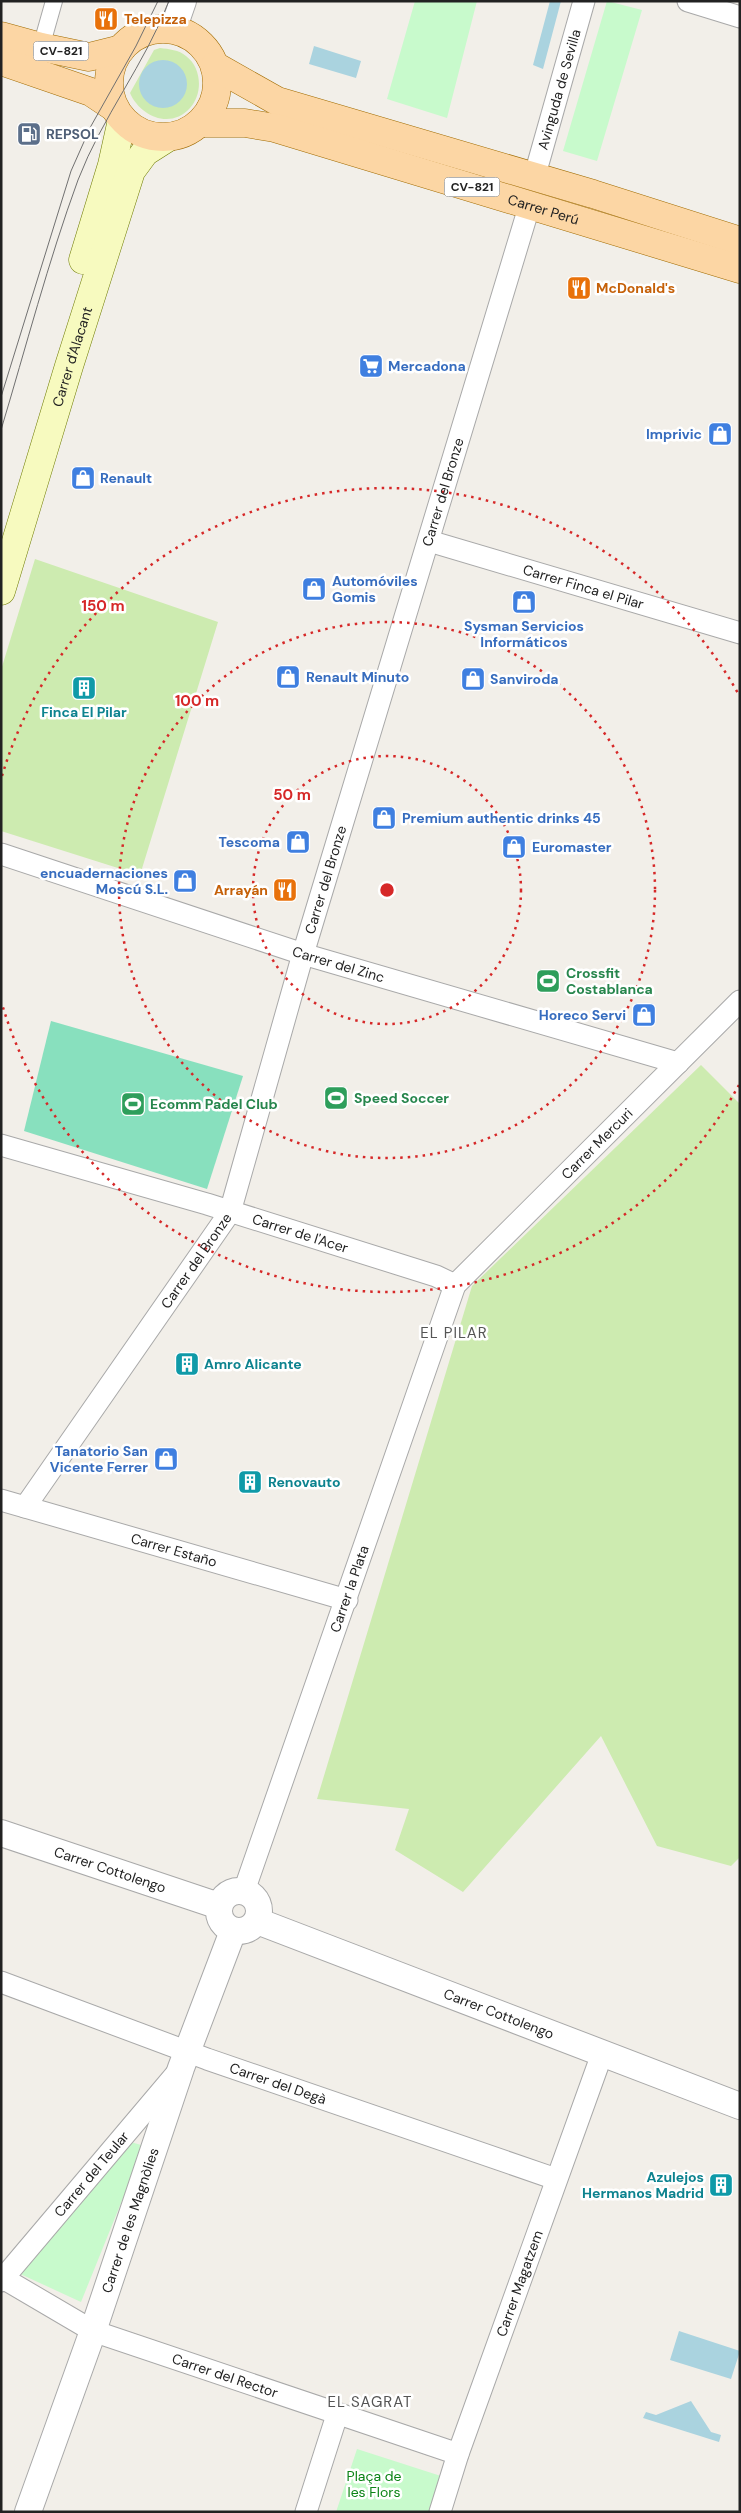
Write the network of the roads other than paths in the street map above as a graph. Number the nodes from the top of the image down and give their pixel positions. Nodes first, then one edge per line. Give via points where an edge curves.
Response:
1 (54, 1) edge
2 (183, 1) edge
3 (584, 1) edge
4 (688, 1) edge
5 (740, 17) edge
6 (172, 30) junction
7 (1, 36) edge
8 (41, 47) junction
9 (121, 49) junction
10 (1, 61) edge
11 (215, 66) junction
12 (117, 113) junction
13 (201, 123) junction
14 (167, 138) junction
15 (534, 178) junction
16 (530, 204) junction
17 (740, 241) edge
18 (740, 269) edge
19 (1, 524) edge
20 (429, 541) junction
21 (1, 591) edge
22 (740, 633) edge
23 (1, 854) edge
24 (303, 954) junction
25 (740, 1001) edge
26 (678, 1063) junction
27 (1, 1146) edge
28 (230, 1212) junction
29 (455, 1286) junction
30 (1, 1500) edge
31 (25, 1507) junction
32 (347, 1600) junction
33 (1, 1833) edge
34 (244, 1891) junction
35 (219, 1906) junction
36 (245, 1926) junction
37 (1, 1982) edge
38 (602, 2054) junction
39 (185, 2060) junction
40 (740, 2106) edge
41 (556, 2180) junction
42 (2, 2279) edge
43 (94, 2331) junction
44 (337, 2415) junction
45 (458, 2454) junction
46 (28, 2512) edge
47 (306, 2512) edge
48 (440, 2512) edge

1 - 8 street
2 - 6 street
3 - 15 street, Avinguda de Sevilla
4 - 5 street
6 - 9 main road, CV-821 via 160,28 138,35
6 - 11 main road, CV-821 via 195,39 205,48
7 - 8 main road, CV-821
8 - 9 main road, CV-821 via 89,57
9 - 12 main road, CV-821 via 109,76
10 - 12 main road, CV-821 via 91,92
11 - 13 main road, CV-821 via 218,84 212,107
11 - 15 main road, Carrer Perú / CV-821 via 276,101
12 - 14 main road, CV-821 via 148,136
12 - 19 main road, Carrer d'Alacant via 112,165
13 - 14 main road, CV-821 via 187,132
13 - 16 main road, Carrer Perú / CV-821 via 275,128
14 - 21 main road, Carrer d'Alacant via 145,152 131,171
15 - 17 main road, Carrer Perú / CV-821
16 - 18 main road, Carrer Perú / CV-821
16 - 20 street, Carrer del Bronze
20 - 22 street, Carrer Finca el Pilar
20 - 24 street, Carrer del Bronze
23 - 24 street, Carrer del Zinc
24 - 26 street, Carrer del Zinc
24 - 28 street, Carrer del Bronze
25 - 26 street, Carrer Mercuri
26 - 29 street, Carrer Mercuri
27 - 28 street, Carrer de l'Acer
28 - 29 street, Carrer de l'Acer via 436,1276
28 - 31 street, Carrer del Bronze
29 - 32 street, Carrer la Plata
30 - 31 street, Carrer Estaño
31 - 32 street, Carrer Estaño
32 - 34 street, Carrer la Plata
33 - 35 street, Carrer Cottolengo
34 - 35 street via 226,1895
34 - 36 street via 254,1898 259,1915
35 - 36 street via 220,1918 228,1928
36 - 38 street, Carrer Cottolengo
36 - 39 street, Carrer de les Magnòlies
37 - 39 street, Carrer del Degà
38 - 40 street, Carrer Cottolengo
38 - 41 street, Carrer Magatzem
39 - 41 street, Carrer del Degà
39 - 42 street, Carrer del Teular
39 - 43 street, Carrer de les Magnòlies
41 - 45 street, Carrer Magatzem
42 - 43 street, Carrer del Rector
43 - 44 street, Carrer del Rector
43 - 46 street, Carrer de les Magnòlies
44 - 45 street, Carrer del Rector
44 - 47 street
45 - 48 street, Carrer Magatzem

